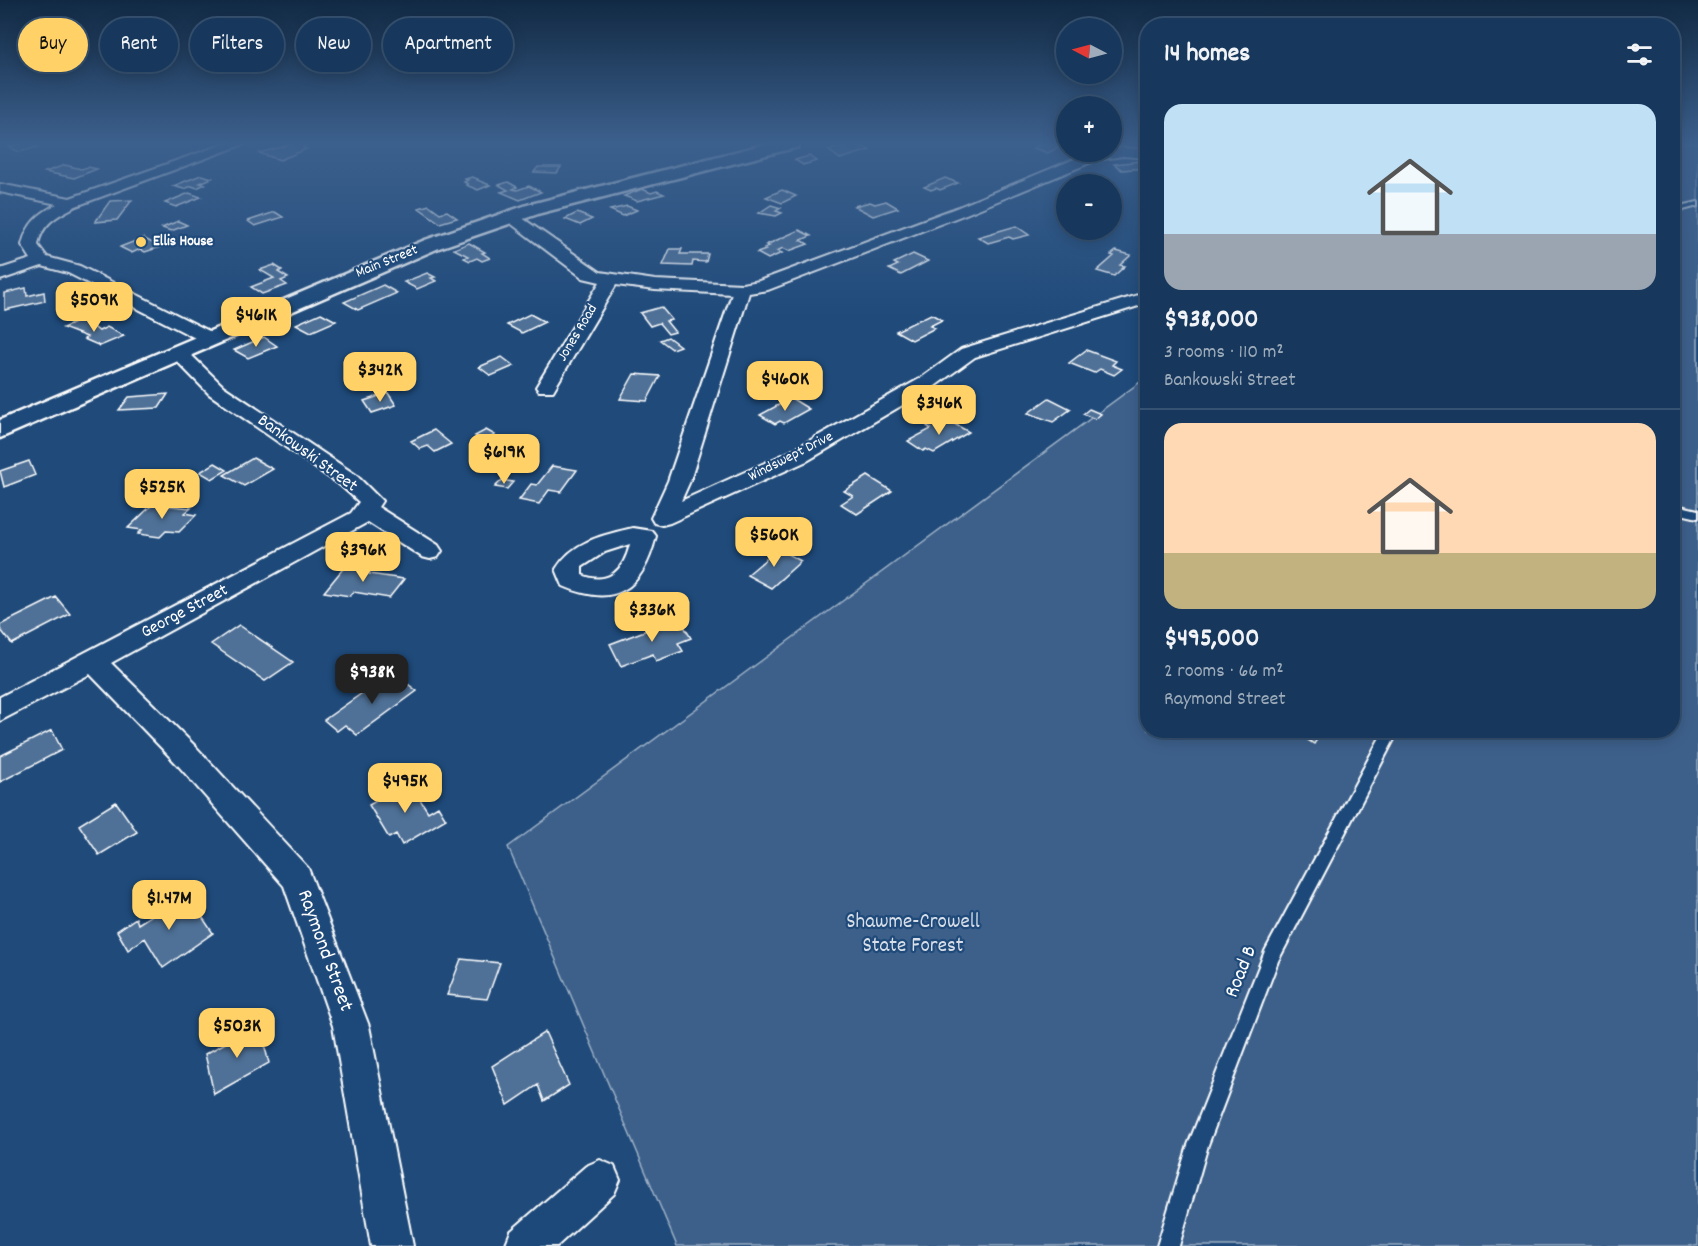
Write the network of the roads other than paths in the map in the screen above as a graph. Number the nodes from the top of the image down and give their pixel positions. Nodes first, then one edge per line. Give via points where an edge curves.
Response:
1 (62, 201) edge
2 (76, 201) edge
3 (565, 201) edge
4 (985, 201) edge
5 (71, 203) junction
6 (1698, 204) edge
7 (1680, 209) edge
8 (510, 216) junction
9 (40, 261) junction
10 (0, 275) edge
11 (610, 280) junction
12 (742, 289) junction
13 (1140, 300) edge
14 (209, 338) junction
15 (177, 352) junction
16 (546, 387) dead end
17 (0, 430) edge
18 (365, 509) junction
19 (1680, 510) edge
20 (1698, 514) edge
21 (662, 518) junction
22 (644, 536) dead end
23 (430, 551) dead end
24 (93, 661) junction
25 (0, 710) edge
26 (1388, 738) edge
27 (600, 1180) dead end
28 (393, 1246) edge
29 (526, 1246) edge
30 (1168, 1246) edge

1 - 5 street
2 - 5 street
3 - 8 main road, Main Street
4 - 12 street via 762,286
5 - 9 street via 46,216 33,231 30,245
6 - 7 lane
8 - 11 street via 589,274
8 - 14 main road, Main Street via 432,244
9 - 10 street
9 - 14 street via 74,269
11 - 12 street
11 - 16 street, Jones Road
12 - 21 street, Windswept Drive via 679,481
13 - 21 street, Windswept Drive via 968,353 928,382 799,456
14 - 15 main road, Main Street
15 - 17 main road, Main Street
15 - 18 street, Bankowski Street via 216,390 348,480 371,501
18 - 23 street, Bankowski Street
18 - 24 street, George Street via 359,518
19 - 20 lane
21 - 22 street, Windswept Drive
24 - 25 street, George Street
24 - 28 street, Raymond Street via 186,755 297,878 351,1026
26 - 30 lane, Road B via 1271,957 1198,1145
27 - 29 street

